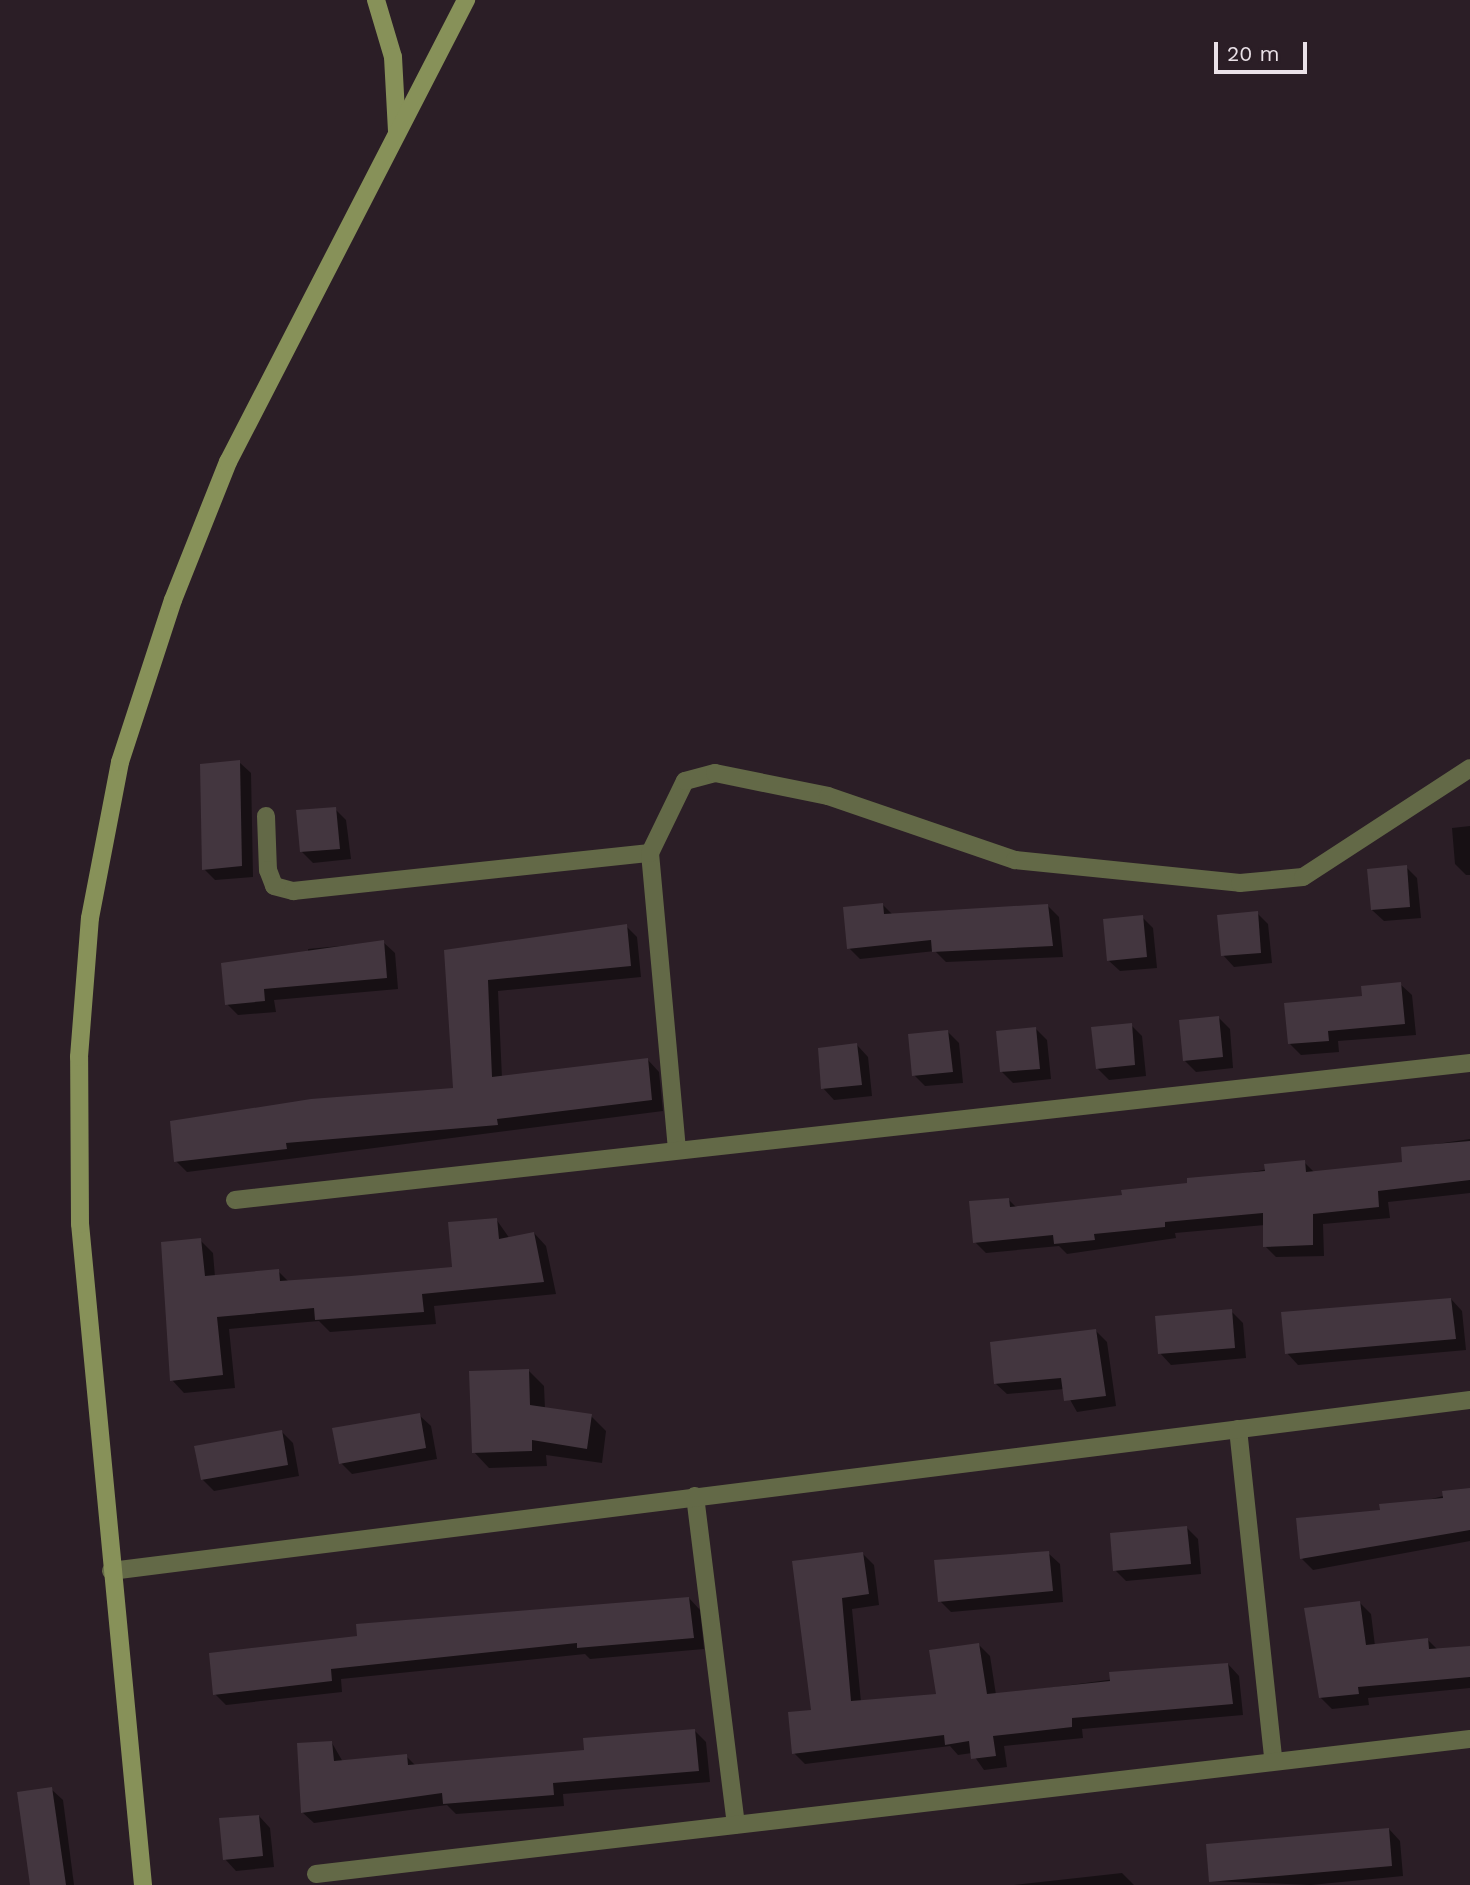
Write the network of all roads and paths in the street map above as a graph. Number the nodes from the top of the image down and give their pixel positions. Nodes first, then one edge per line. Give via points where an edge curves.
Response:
1 (376, 0) edge
2 (466, 0) edge
3 (397, 132) junction
4 (1470, 768) edge
5 (266, 816) dead end
6 (650, 853) junction
7 (1470, 1063) edge
8 (677, 1148) junction
9 (235, 1200) dead end
10 (1470, 1400) edge
11 (1238, 1429) junction
12 (695, 1496) junction
13 (111, 1571) junction
14 (1470, 1739) edge
15 (1273, 1759) junction
16 (736, 1824) junction
17 (316, 1874) dead end
18 (143, 1885) edge

1 - 3 street via 393,57
2 - 3 street
3 - 13 street via 228,462 173,600 120,762 90,918 79,1057 80,1224
4 - 6 street via 1303,877 1240,883 1015,860 828,796 715,773 685,781
5 - 6 street via 268,870 274,886 293,891
6 - 8 street
7 - 8 street
8 - 9 street
10 - 11 street
11 - 12 street
11 - 15 street
12 - 13 street
12 - 16 street
13 - 18 street
14 - 15 street
15 - 16 street
16 - 17 street

